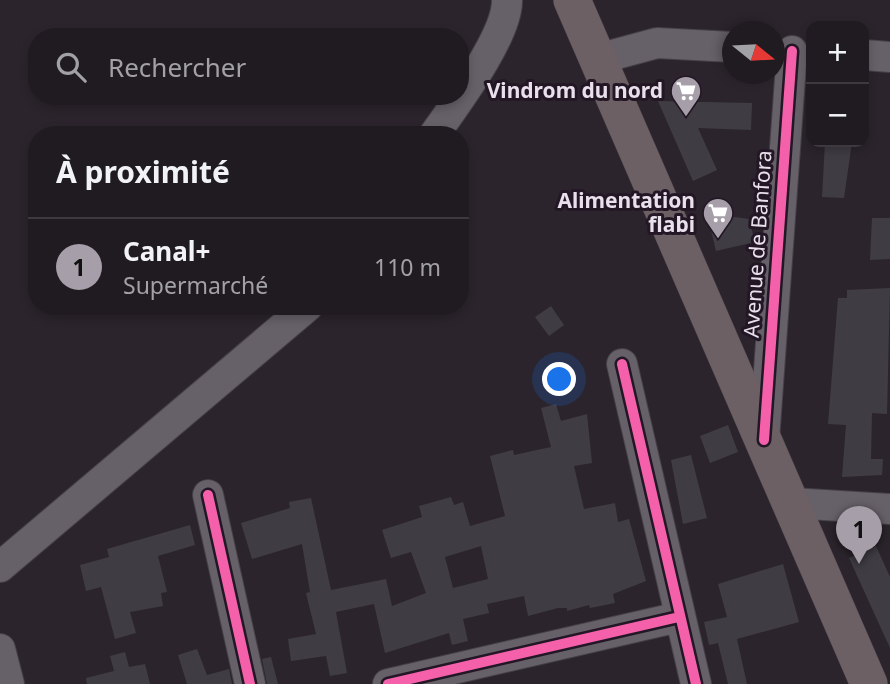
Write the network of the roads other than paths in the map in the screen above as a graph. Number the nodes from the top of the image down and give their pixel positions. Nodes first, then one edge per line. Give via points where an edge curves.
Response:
1 (507, 0) edge
2 (572, 0) edge
3 (722, 46) edge
4 (792, 51) edge
5 (869, 55) edge
6 (890, 57) edge
7 (598, 59) junction
8 (469, 85) edge
9 (455, 105) edge
10 (440, 126) edge
11 (296, 315) edge
12 (622, 364) dead end
13 (764, 440) junction
14 (208, 495) dead end
15 (791, 503) junction
16 (890, 509) edge
17 (0, 567) edge
18 (679, 617) junction
19 (0, 649) edge
20 (9, 684) edge
21 (250, 684) edge
22 (388, 684) edge
23 (696, 684) edge
24 (869, 684) edge

1 - 8 street via 508,13
2 - 7 main road, Avenue de Banfora
3 - 7 street via 657,43
4 - 13 street, Avenue de Banfora
5 - 6 street
7 - 13 main road, Avenue de Banfora
9 - 10 street
11 - 17 street
12 - 18 street
13 - 15 main road, Avenue de Banfora
14 - 21 street
15 - 16 street
15 - 24 main road, Avenue de Banfora
18 - 22 street
18 - 23 street
19 - 20 street

